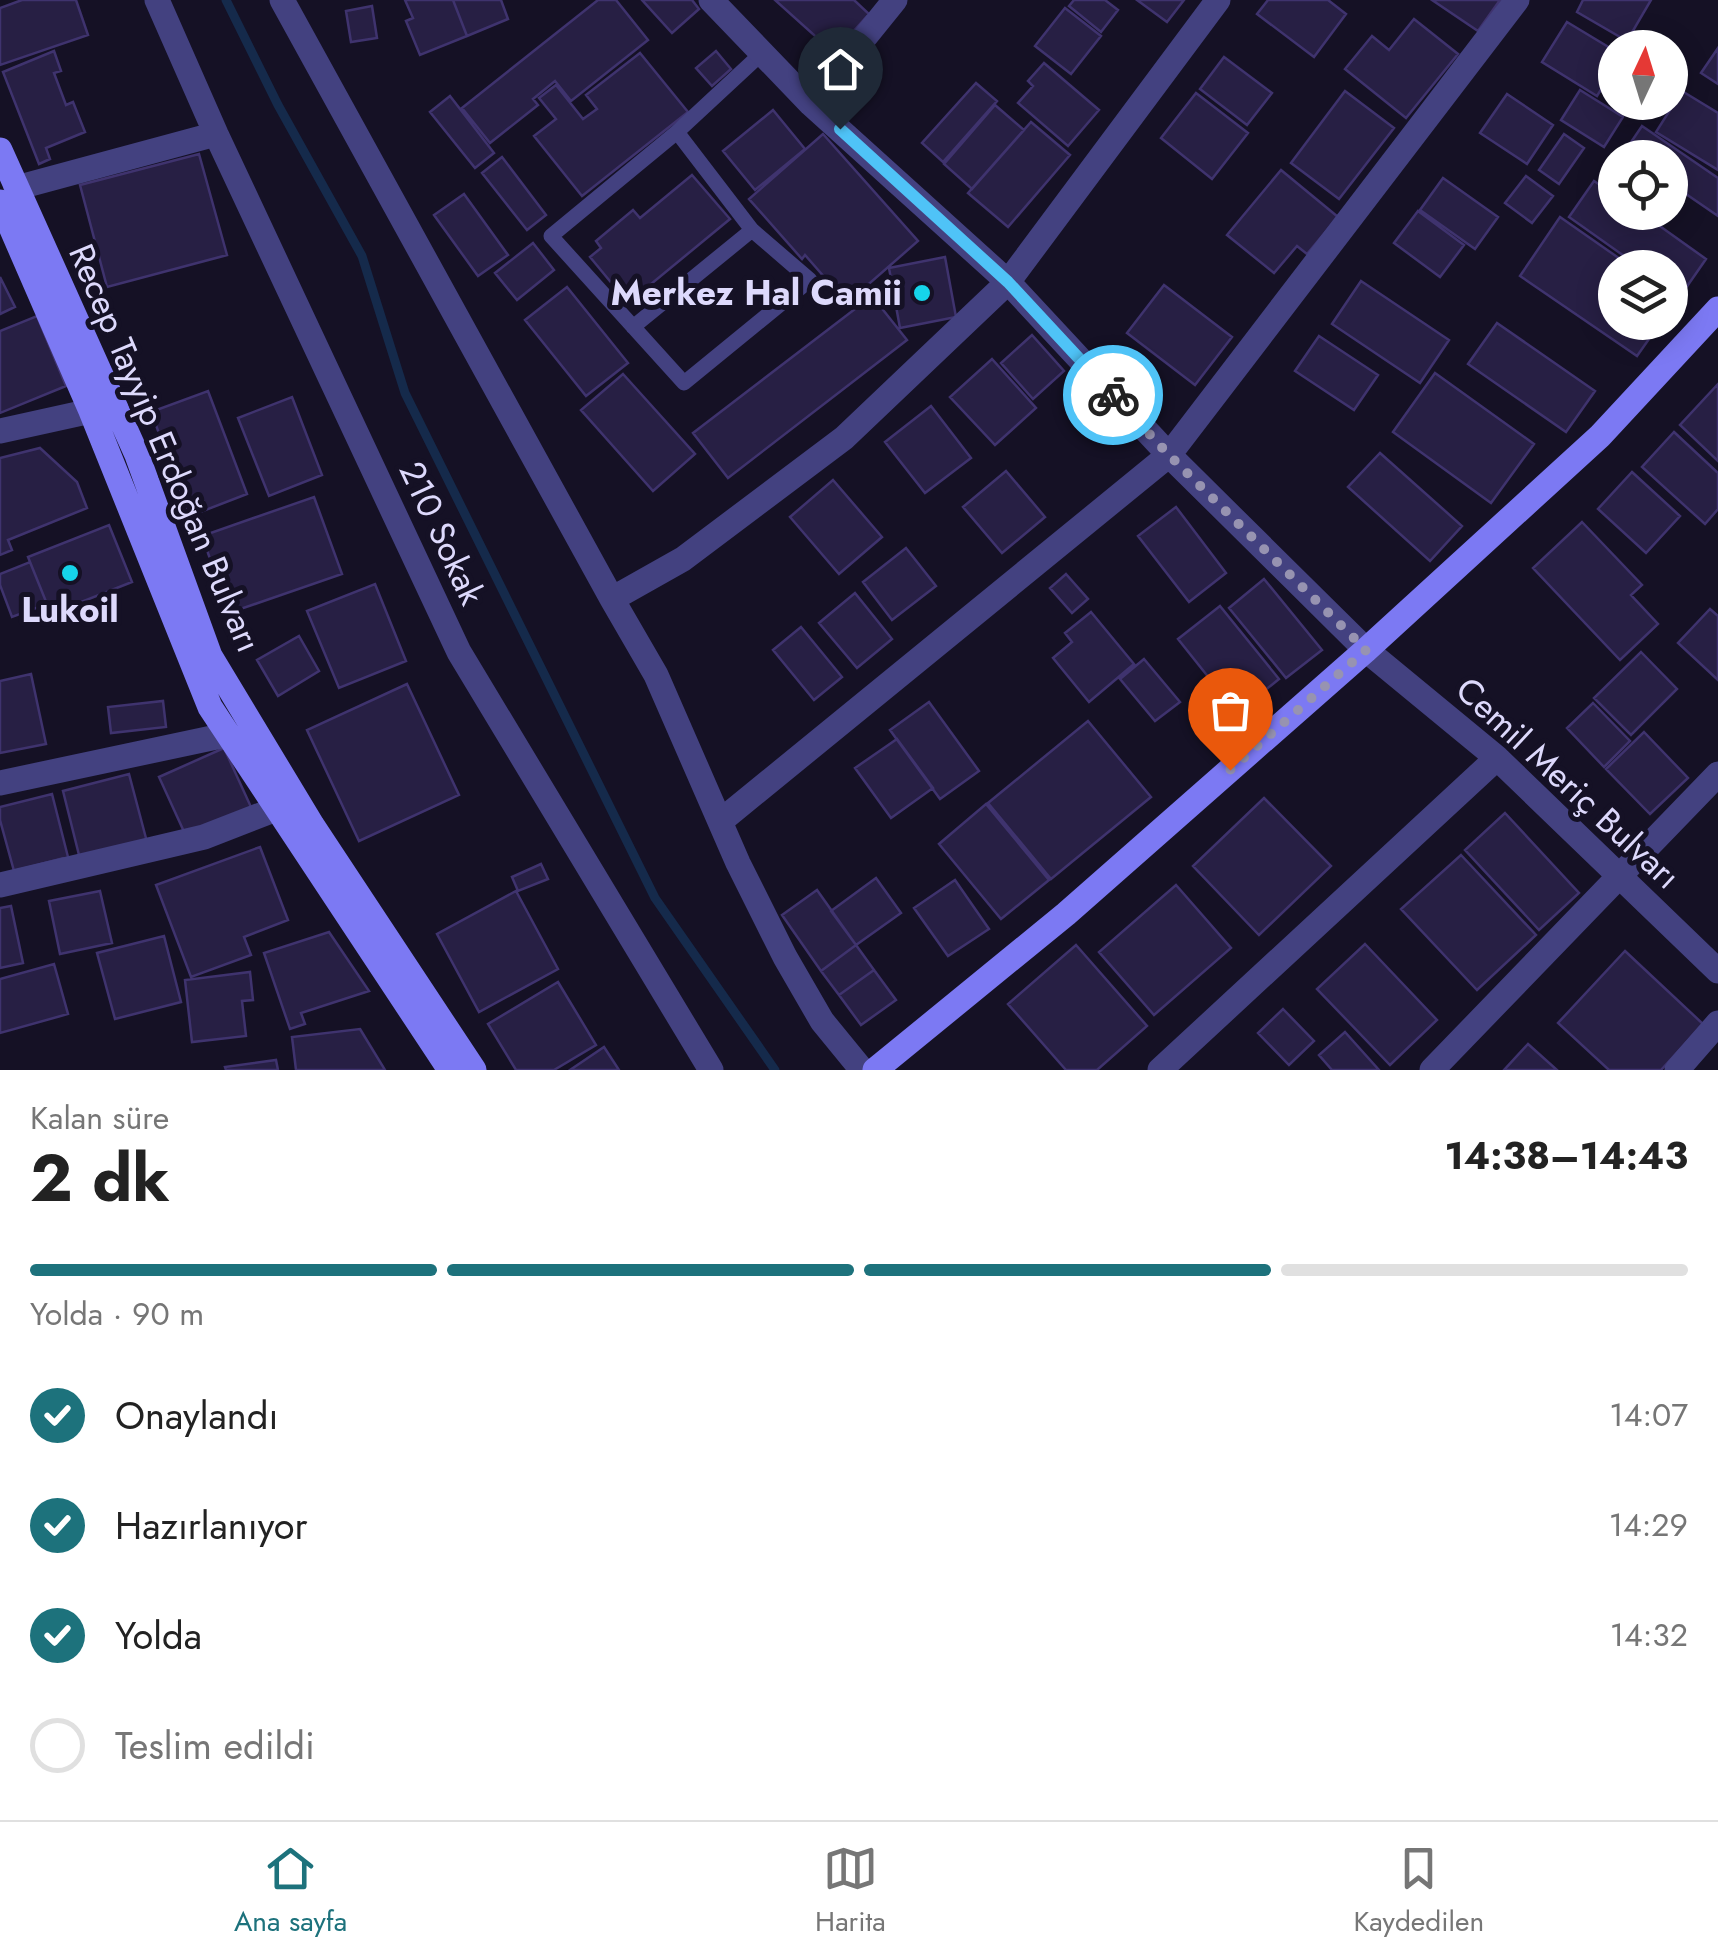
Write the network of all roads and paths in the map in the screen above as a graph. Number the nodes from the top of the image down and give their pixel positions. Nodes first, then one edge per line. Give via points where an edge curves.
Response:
1 (157, 0) edge
2 (282, 0) edge
3 (711, 0) edge
4 (895, 0) edge
5 (1218, 0) edge
6 (1517, 0) edge
7 (762, 52) junction
8 (812, 104) junction
9 (677, 132) junction
10 (216, 134) junction
11 (0, 150) edge
12 (8, 195) edge
13 (752, 230) junction
14 (1008, 282) junction
15 (1717, 314) edge
16 (633, 328) junction
17 (91, 411) junction
18 (0, 431) edge
19 (1169, 455) junction
20 (612, 599) junction
21 (1366, 650) junction
22 (226, 735) junction
23 (1496, 758) junction
24 (1718, 774) edge
25 (0, 783) edge
26 (276, 809) junction
27 (722, 820) junction
28 (1618, 876) junction
29 (0, 885) edge
30 (1718, 972) edge
31 (1718, 1023) edge
32 (450, 1070) edge
33 (474, 1070) edge
34 (711, 1070) edge
35 (862, 1070) edge
36 (875, 1070) edge
37 (1160, 1070) edge
38 (1432, 1070) edge
39 (1678, 1070) edge

1 - 10 street, 210 Sokak
2 - 20 street
3 - 7 street, Cemil Meriç Bulvarı
4 - 8 street
5 - 14 street
6 - 19 street
7 - 8 street, Cemil Meriç Bulvarı
7 - 9 lane
8 - 14 street, Cemil Meriç Bulvarı
9 - 13 lane
9 - 16 lane via 551,236
10 - 12 street
10 - 34 street, 210 Sokak via 459,652
11 - 12 street, Recep Tayyip Erdoğan Bulvarı
12 - 17 street, Recep Tayyip Erdoğan Bulvarı
12 - 33 street, Recep Tayyip Erdoğan Bulvarı via 137,455 210,656
13 - 16 lane
13 - 16 lane via 810,280 684,384
14 - 19 street, Cemil Meriç Bulvarı
14 - 20 street via 844,438 683,559
15 - 21 street via 1600,436
17 - 18 street
17 - 22 street, Recep Tayyip Erdoğan Bulvarı
19 - 21 street, Cemil Meriç Bulvarı
19 - 27 street
20 - 27 street via 656,675
21 - 23 street, Cemil Meriç Bulvarı
21 - 36 street via 1066,914
22 - 25 street
22 - 26 street, Recep Tayyip Erdoğan Bulvarı
23 - 28 street, Cemil Meriç Bulvarı
23 - 37 street
24 - 28 street
26 - 29 street via 204,837
26 - 32 street, Recep Tayyip Erdoğan Bulvarı
27 - 35 street via 794,973
28 - 30 street, Cemil Meriç Bulvarı
28 - 38 street
31 - 39 street

